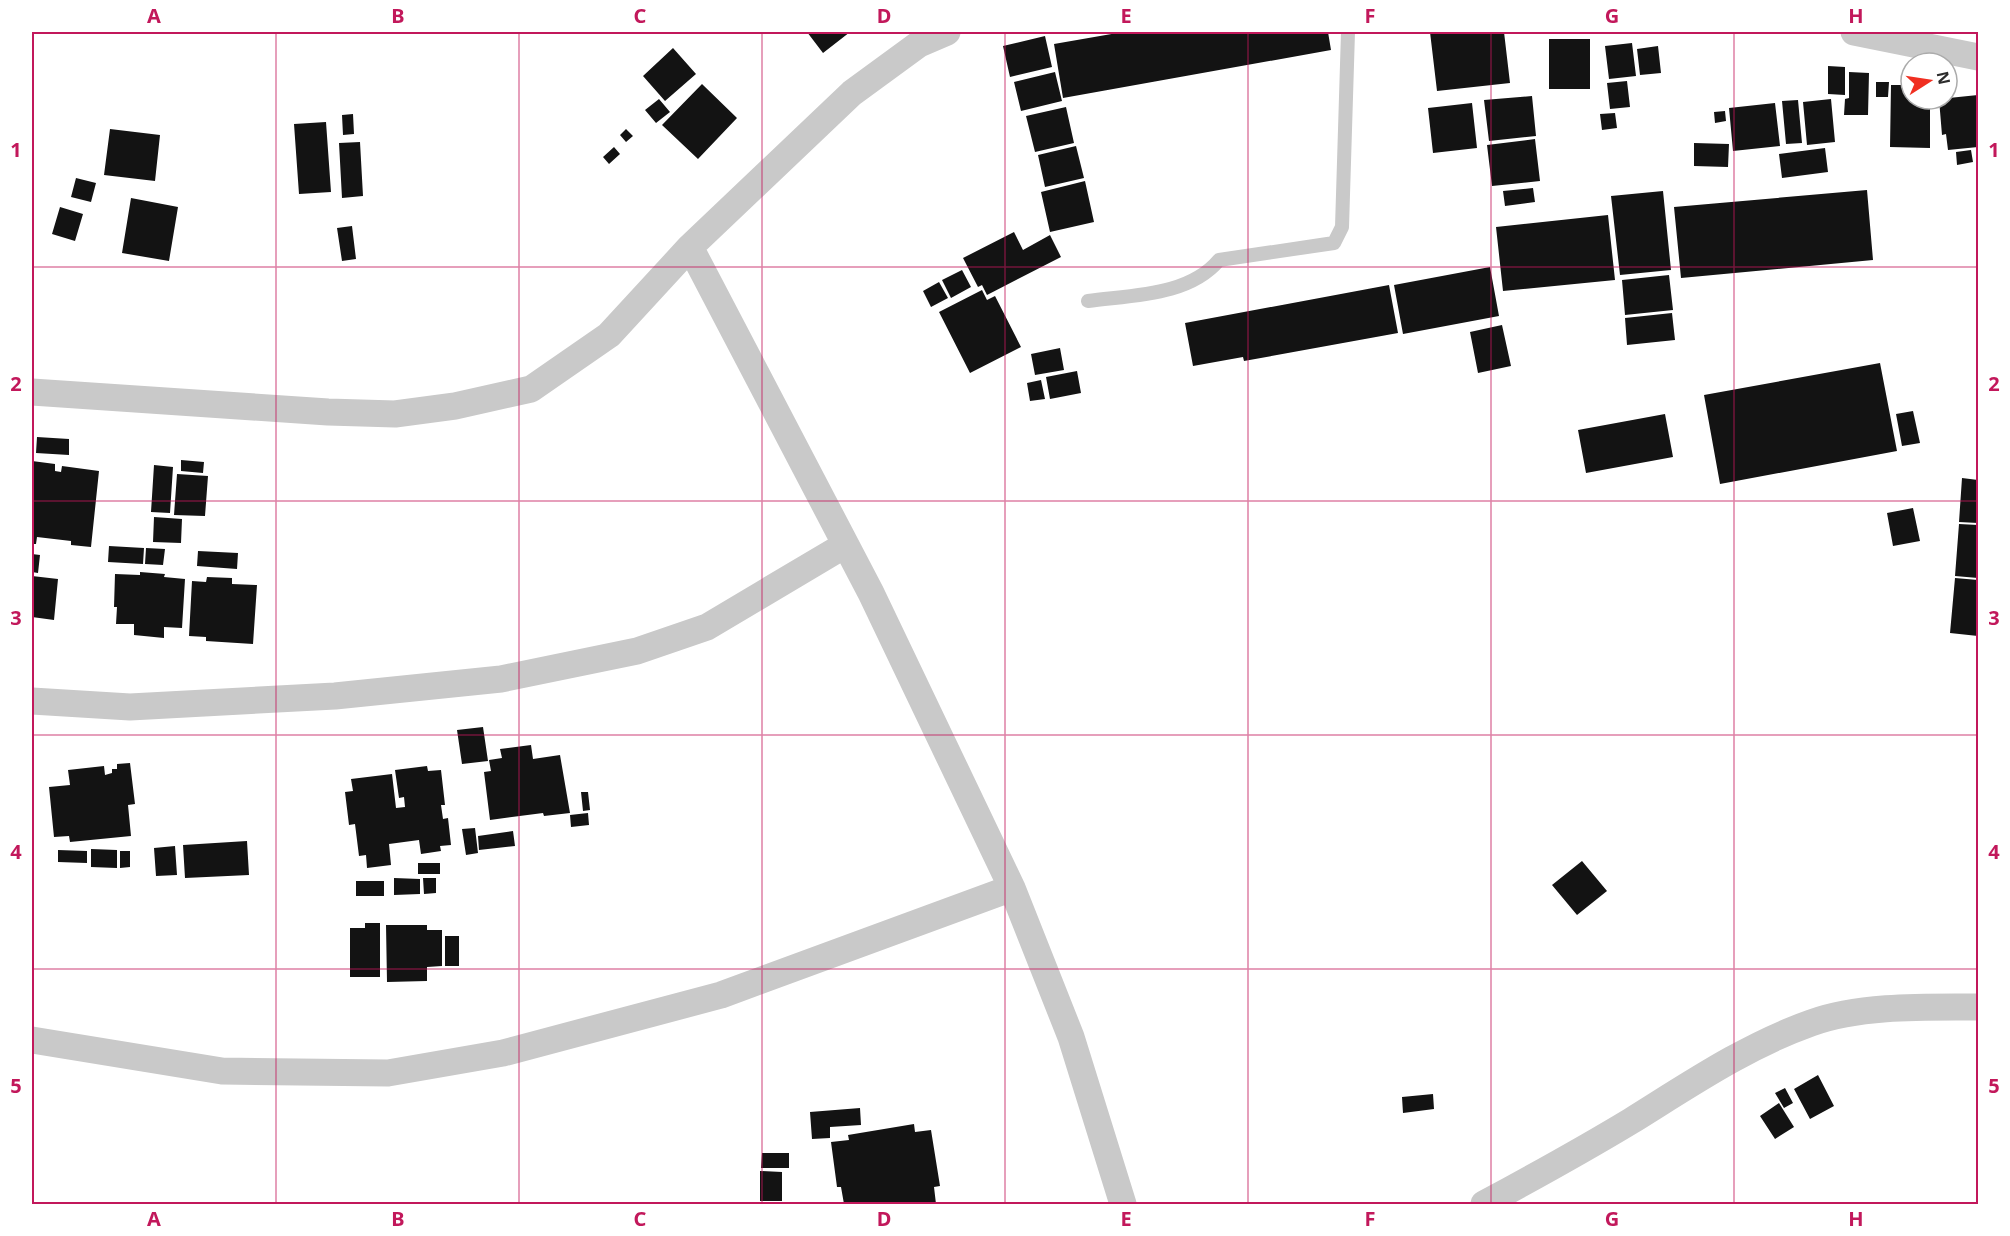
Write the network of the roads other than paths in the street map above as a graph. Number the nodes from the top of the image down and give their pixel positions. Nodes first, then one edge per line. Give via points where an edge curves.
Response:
1 (947, 32) edge
2 (1348, 32) edge
3 (1854, 32) edge
4 (1978, 57) edge
5 (690, 248) junction
6 (1088, 301) dead end
7 (32, 392) edge
8 (846, 545) junction
9 (32, 701) edge
10 (1012, 888) junction
11 (1978, 1007) edge
12 (32, 1040) edge
13 (1123, 1204) edge
14 (1484, 1204) edge

1 - 5 street via 919,44 852,93
2 - 6 lane via 1342,227 1334,243 1219,260 1207,274 1188,284
3 - 4 street
5 - 7 street via 609,335 531,389 455,406 395,414 328,412
5 - 8 street
8 - 9 street via 707,627 637,651 501,679 335,696 152,706
8 - 10 street
10 - 12 street via 721,995 503,1053 388,1073 222,1071
10 - 13 street via 1071,1037
11 - 14 street via 1927,1007 1813,1022 1743,1051 1583,1150

